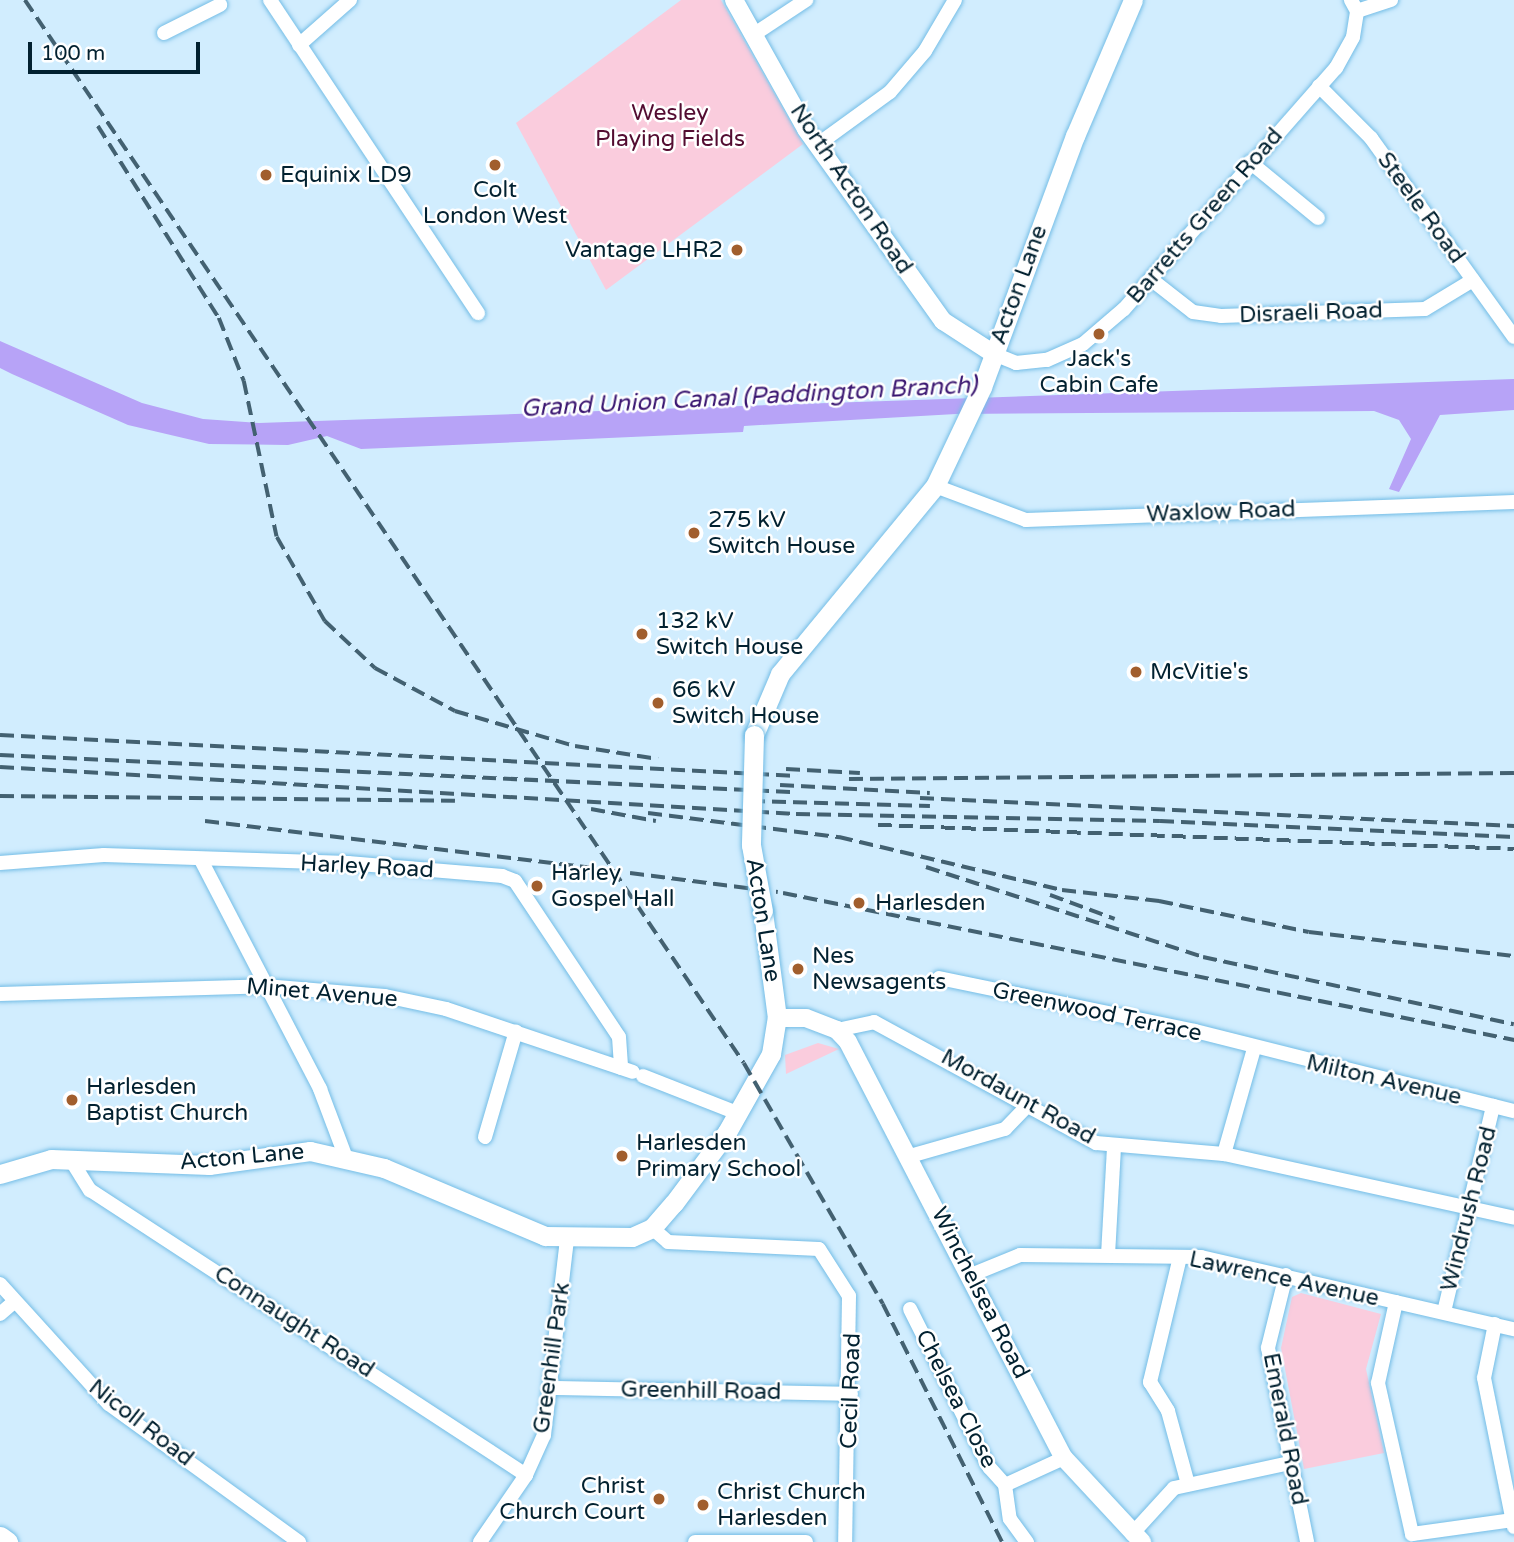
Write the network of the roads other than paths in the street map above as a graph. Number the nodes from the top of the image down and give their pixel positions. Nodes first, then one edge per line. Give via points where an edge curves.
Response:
1 (270, 0) edge
2 (350, 0) edge
3 (734, 0) edge
4 (806, 0) edge
5 (955, 0) edge
6 (1133, 0) edge
7 (1391, 0) edge
8 (225, 2) edge
9 (1354, 6) edge
10 (164, 33) dead end
11 (753, 35) junction
12 (299, 46) junction
13 (1319, 86) junction
14 (817, 145) junction
15 (1250, 162) junction
16 (1318, 218) dead end
17 (1152, 280) junction
18 (1473, 280) junction
19 (478, 313) dead end
20 (1514, 337) edge
21 (994, 354) junction
22 (935, 485) junction
23 (1514, 502) edge
24 (202, 862) junction
25 (0, 863) edge
26 (939, 978) dead end
27 (265, 986) junction
28 (0, 994) edge
29 (777, 1018) junction
30 (837, 1030) junction
31 (516, 1031) junction
32 (1254, 1049) junction
33 (632, 1072) junction
34 (1028, 1105) junction
35 (1493, 1106) junction
36 (1514, 1111) edge
37 (737, 1113) junction
38 (485, 1137) dead end
39 (1114, 1147) junction
40 (1224, 1154) junction
41 (345, 1155) junction
42 (910, 1156) junction
43 (71, 1160) junction
44 (0, 1174) edge
45 (1471, 1207) junction
46 (1514, 1217) edge
47 (652, 1228) junction
48 (568, 1240) junction
49 (1108, 1255) junction
50 (1180, 1257) junction
51 (971, 1275) junction
52 (1286, 1275) junction
53 (0, 1284) edge
54 (14, 1302) junction
55 (1396, 1302) junction
56 (910, 1309) dead end
57 (1444, 1312) junction
58 (0, 1314) edge
59 (1495, 1324) junction
60 (1514, 1329) edge
61 (551, 1388) junction
62 (851, 1394) junction
63 (1063, 1458) junction
64 (1290, 1463) junction
65 (526, 1475) junction
66 (1508, 1476) edge
67 (1188, 1484) junction
68 (1004, 1485) junction
69 (1513, 1523) edge
70 (0, 1537) edge
71 (1137, 1538) edge
72 (7, 1542) edge
73 (299, 1542) edge
74 (480, 1542) edge
75 (695, 1542) edge
76 (806, 1542) edge
77 (845, 1542) edge
78 (1027, 1542) edge
79 (1307, 1542) edge

1 - 12 street
2 - 12 street
3 - 11 street, North Acton Road
4 - 11 street
5 - 14 street via 925,51 890,92
6 - 21 main road, Acton Lane
7 - 9 street
8 - 10 street
9 - 13 street, Barretts Green Road via 1346,54
11 - 14 street, North Acton Road
12 - 19 street
13 - 15 street, Barretts Green Road
13 - 18 street, Steele Road via 1371,138
14 - 21 street, North Acton Road via 943,321
15 - 16 street
15 - 17 street, Barretts Green Road
17 - 18 street, Disraeli Road via 1193,312 1221,316 1425,309
17 - 21 street, Barretts Green Road via 1112,321 1068,353 1030,364
18 - 20 street, Steele Road
21 - 22 main road, Acton Lane
22 - 23 street, Waxlow Road via 1026,520
22 - 29 main road, Acton Lane, bridge via 780,674 755,726 751,845
24 - 25 street, Harley Road via 104,855
24 - 27 street
24 - 33 street, Harley Road via 348,863 515,881 619,1037
26 - 32 street, Greenwood Terrace
27 - 28 street, Minet Avenue
27 - 31 street, Minet Avenue via 415,1002
27 - 41 street via 320,1089
29 - 30 street via 806,1018
29 - 37 main road, Acton Lane via 771,1054
30 - 34 street, Mordaunt Road via 874,1022
30 - 42 street, Winchelsea Road
31 - 33 street, Minet Avenue
31 - 38 street
32 - 35 street, Milton Avenue
32 - 40 street
33 - 37 street, Minet Avenue
34 - 39 street, Mordaunt Road
34 - 42 street via 1005,1129
35 - 36 street, Milton Avenue
35 - 45 street, Windrush Road
37 - 47 main road, Acton Lane
39 - 40 street, Mordaunt Road
39 - 49 street
40 - 45 street, Mordaunt Road
41 - 43 main road, Acton Lane via 310,1151 209,1165
41 - 48 main road, Acton Lane
42 - 51 street, Winchelsea Road
43 - 44 main road, Acton Lane
43 - 65 street, Connaught Road via 90,1190
45 - 46 street, Mordaunt Road
45 - 57 street, Windrush Road
47 - 48 main road, Acton Lane via 613,1241
47 - 62 street, Cecil Road via 668,1242 819,1249 852,1303
48 - 61 street, Greenhill Park
49 - 50 street, Lawrence Avenue
49 - 51 street, Lawrence Avenue via 1020,1255
50 - 52 street, Lawrence Avenue
50 - 67 street via 1150,1382 1167,1411
51 - 63 street, Winchelsea Road
52 - 55 street, Lawrence Avenue
52 - 64 street, Emerald Road via 1268,1348
53 - 54 street, Nicoll Road
54 - 58 street
54 - 73 street, Nicoll Road via 110,1404
55 - 57 street, Lawrence Avenue
55 - 69 street via 1378,1384 1412,1534
56 - 68 street, Chelsea Close via 989,1467
57 - 59 street, Lawrence Avenue
59 - 60 street, Lawrence Avenue
59 - 66 street via 1484,1378
61 - 62 street, Greenhill Road
61 - 65 street, Greenhill Park via 544,1434
62 - 77 street, Cecil Road
63 - 68 street, Chelsea Close
63 - 71 street, Winchelsea Road
64 - 67 street
64 - 79 street, Emerald Road
65 - 74 street, Greenhill Park
66 - 69 street
67 - 71 street via 1164,1494
68 - 78 street, Chelsea Close via 1010,1519
70 - 72 main road
75 - 76 street

